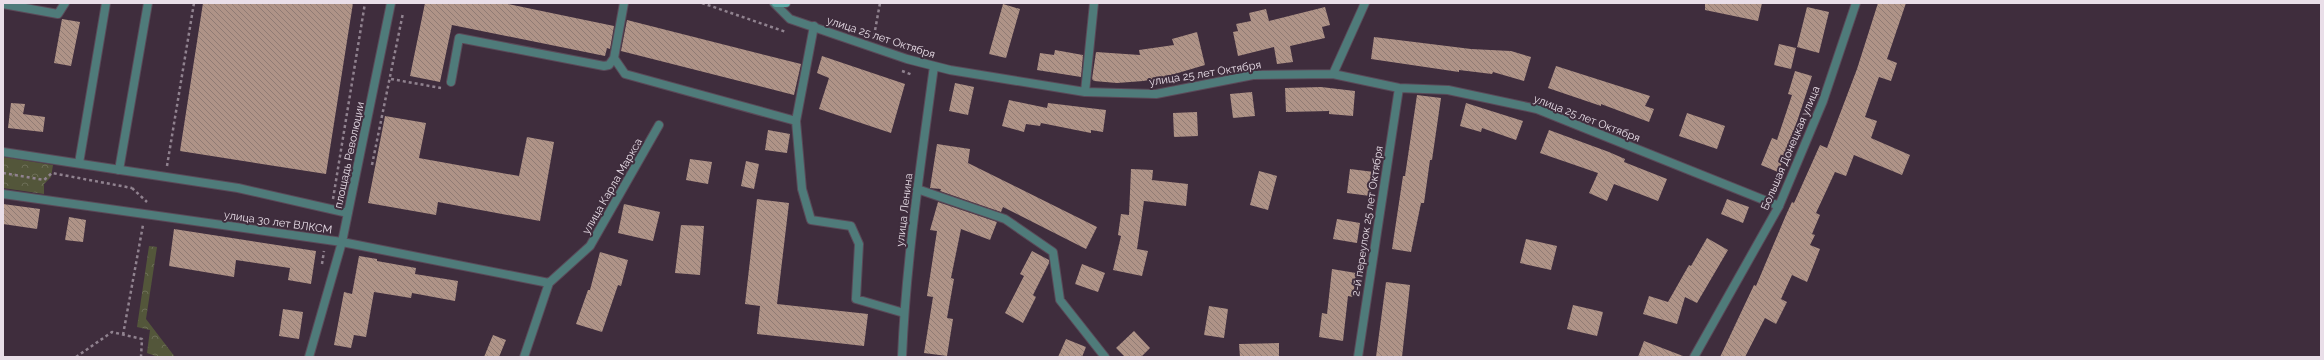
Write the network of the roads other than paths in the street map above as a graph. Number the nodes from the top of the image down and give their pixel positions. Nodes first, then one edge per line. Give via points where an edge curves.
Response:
1 (65, 3) edge
2 (106, 3) edge
3 (148, 3) edge
4 (391, 3) edge
5 (624, 3) edge
6 (775, 3) edge
7 (786, 3) edge
8 (1094, 3) edge
9 (1365, 3) edge
10 (1856, 3) edge
11 (3, 4) edge
12 (814, 26) junction
13 (614, 58) junction
14 (934, 66) junction
15 (1333, 74) junction
16 (451, 82) road end
17 (1399, 88) junction
18 (1085, 92) junction
19 (796, 121) junction
20 (659, 125) dead end
21 (3, 152) edge
22 (79, 163) junction
23 (119, 170) junction
24 (917, 189) junction
25 (3, 194) edge
26 (1779, 206) junction
27 (348, 213) junction
28 (342, 242) junction
29 (549, 282) junction
30 (904, 313) junction
31 (309, 357) edge
32 (524, 357) edge
33 (902, 357) edge
34 (1104, 357) edge
35 (1358, 357) edge
36 (1694, 357) edge

1 - 11 street via 58,14
2 - 22 street
3 - 23 street
4 - 27 street, площадь Революции
5 - 13 street
6 - 7 main road
6 - 12 street, улица 25 лет Октября via 790,19
8 - 18 street
9 - 15 street
10 - 26 street, Большая Донецкая улица via 1823,101
12 - 14 street, улица 25 лет Октября
12 - 19 street
13 - 16 street via 604,66 459,38
13 - 19 street via 625,74
14 - 18 street, улица 25 лет Октября
14 - 24 street, улица Ленина
15 - 17 street, улица 25 лет Октября
15 - 18 street, улица 25 лет Октября via 1253,74 1156,94
17 - 26 street, улица 25 лет Октября via 1448,90 1537,109
17 - 35 street, 2-й переулок 25 лет Октября
19 - 30 street via 802,189 811,220 851,226 859,244 856,299
20 - 29 street, улица Карла Маркса via 590,246
21 - 22 street, улица 30 лет ВЛКСМ
22 - 23 street, улица 30 лет ВЛКСМ
23 - 27 street, улица 30 лет ВЛКСМ via 238,188
24 - 30 street, улица Ленина
24 - 34 street via 1005,219 1053,252 1060,300
25 - 28 street, улица 30 лет ВЛКСМ
26 - 36 street, Большая Донецкая улица
27 - 28 street, площадь Революции
28 - 29 street, улица 30 лет ВЛКСМ
28 - 31 street, площадь Революции
29 - 32 street
30 - 33 street, улица Ленина

